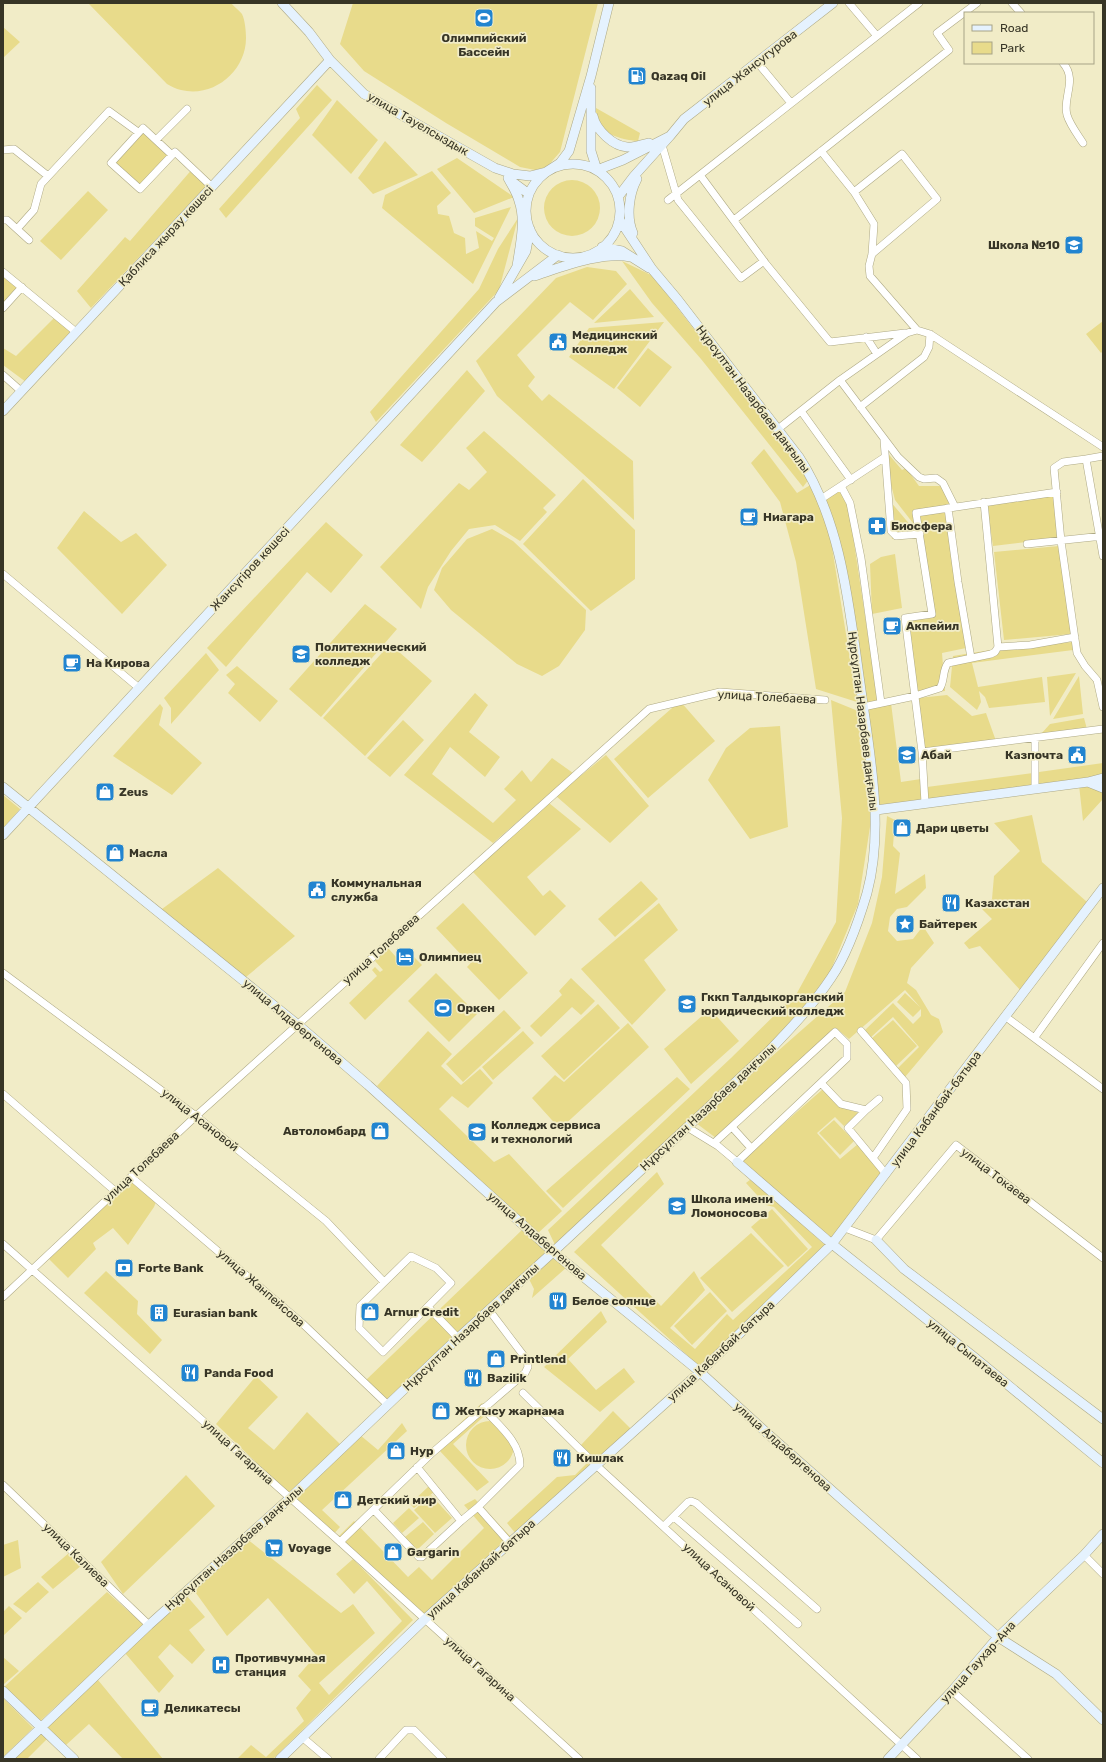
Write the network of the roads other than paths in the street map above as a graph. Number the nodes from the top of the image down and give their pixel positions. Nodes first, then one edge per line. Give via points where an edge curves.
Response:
1 (282, 3) edge
2 (609, 3) edge
3 (833, 3) edge
4 (848, 3) edge
5 (918, 3) edge
6 (977, 3) edge
7 (1012, 3) edge
8 (965, 12) edge
9 (1020, 12) edge
10 (964, 13) edge
11 (877, 36) junction
12 (330, 60) junction
13 (757, 62) junction
14 (1064, 64) edge
15 (591, 76) junction
16 (791, 103) junction
17 (591, 106) junction
18 (187, 109) dead end
19 (138, 132) junction
20 (156, 140) junction
21 (572, 143) junction
22 (661, 143) junction
23 (1082, 143) dead end
24 (3, 150) edge
25 (821, 151) junction
26 (172, 155) junction
27 (646, 162) junction
28 (597, 170) junction
29 (546, 172) junction
30 (700, 175) junction
31 (48, 176) junction
32 (510, 176) junction
33 (212, 187) junction
34 (854, 192) junction
35 (676, 193) junction
36 (529, 194) junction
37 (618, 197) junction
38 (668, 200) dead end
39 (619, 219) junction
40 (3, 220) edge
41 (734, 220) junction
42 (17, 229) junction
43 (530, 229) junction
44 (29, 240) dead end
45 (602, 247) junction
46 (641, 253) junction
47 (872, 254) junction
48 (558, 255) junction
49 (632, 257) junction
50 (764, 260) junction
51 (517, 266) junction
52 (652, 269) junction
53 (3, 272) edge
54 (528, 277) junction
55 (22, 287) junction
56 (496, 302) junction
57 (3, 308) edge
58 (917, 330) junction
59 (76, 332) junction
60 (907, 333) junction
61 (930, 334) junction
62 (866, 337) junction
63 (877, 354) junction
64 (3, 375) edge
65 (840, 380) junction
66 (21, 391) junction
67 (860, 407) junction
68 (3, 411) edge
69 (801, 411) junction
70 (778, 429) junction
71 (884, 440) junction
72 (1103, 447) edge
73 (1103, 456) edge
74 (885, 457) junction
75 (1086, 458) junction
76 (851, 480) junction
77 (841, 486) junction
78 (1057, 492) junction
79 (821, 499) junction
80 (984, 502) junction
81 (951, 507) junction
82 (920, 534) junction
83 (1102, 536) edge
84 (1061, 540) junction
85 (1027, 544) dead end
86 (1103, 556) edge
87 (3, 574) edge
88 (1075, 637) junction
89 (998, 647) junction
90 (971, 658) junction
91 (140, 688) junction
92 (915, 696) junction
93 (825, 700) dead end
94 (881, 703) junction
95 (863, 707) junction
96 (1103, 707) edge
97 (1103, 729) edge
98 (1035, 738) junction
99 (922, 752) junction
100 (1103, 778) edge
101 (1088, 782) junction
102 (3, 787) edge
103 (1103, 788) edge
104 (1036, 789) junction
105 (925, 803) junction
106 (27, 808) junction
107 (876, 810) junction
108 (3, 835) edge
109 (1103, 888) edge
110 (1103, 943) edge
111 (3, 974) edge
112 (1006, 1017) junction
113 (297, 1024) junction
114 (861, 1031) dead end
115 (1035, 1037) junction
116 (821, 1083) junction
117 (1103, 1089) edge
118 (3, 1094) edge
119 (878, 1099) dead end
120 (866, 1110) junction
121 (196, 1116) junction
122 (687, 1127) junction
123 (732, 1127) junction
124 (714, 1143) junction
125 (751, 1148) junction
126 (873, 1158) junction
127 (737, 1162) junction
128 (886, 1174) junction
129 (131, 1177) junction
130 (115, 1191) junction
131 (845, 1228) junction
132 (876, 1240) junction
133 (3, 1244) edge
134 (832, 1244) junction
135 (553, 1252) junction
136 (1103, 1258) edge
137 (32, 1270) junction
138 (384, 1282) junction
139 (3, 1297) edge
140 (428, 1307) junction
141 (489, 1310) junction
142 (458, 1338) junction
143 (700, 1372) junction
144 (523, 1393) dead end
145 (388, 1405) junction
146 (483, 1408) junction
147 (1103, 1419) edge
148 (1103, 1463) edge
149 (597, 1466) junction
150 (417, 1467) junction
151 (3, 1485) edge
152 (290, 1498) junction
153 (478, 1507) junction
154 (374, 1510) junction
155 (674, 1517) junction
156 (462, 1521) junction
157 (664, 1526) junction
158 (1103, 1534) edge
159 (340, 1542) junction
160 (510, 1543) junction
161 (1084, 1555) junction
162 (1103, 1574) edge
163 (817, 1608) dead end
164 (425, 1619) junction
165 (798, 1624) dead end
166 (149, 1625) junction
167 (998, 1637) junction
168 (3, 1691) edge
169 (952, 1691) junction
170 (1103, 1720) edge
171 (41, 1727) junction
172 (302, 1737) junction
173 (902, 1746) junction
174 (8, 1759) edge
175 (74, 1759) edge
176 (280, 1759) edge
177 (328, 1759) edge
178 (379, 1759) edge
179 (443, 1759) edge
180 (579, 1759) edge
181 (888, 1759) edge
182 (916, 1759) edge
183 (1028, 1759) edge

1 - 12 main road, улица Тауелсыздык
2 - 15 main road
3 - 13 main road, улица Жансугурова
4 - 11 street
5 - 11 street
6 - 8 street
7 - 9 street
10 - 25 street via 937,33 950,50
11 - 16 street
12 - 32 main road, улица Тауелсыздык via 364,94
12 - 33 main road, Қаблиса жырау көшесі
13 - 16 street
13 - 22 main road, улица Жансугурова via 684,119
14 - 23 street via 1070,83 1067,116
15 - 17 main road
15 - 21 main road
16 - 30 street
17 - 22 main road via 599,129 618,144 628,147
17 - 28 main road via 591,151
18 - 20 street
19 - 20 street via 143,128
19 - 26 street via 111,163 140,189
19 - 31 street via 109,111
20 - 26 street
21 - 29 main road via 560,163
21 - 32 main road via 557,162 542,171
22 - 27 main road, улица Жансугурова
22 - 28 main road, улица Жансугурова
22 - 35 street
24 - 31 street via 14,149
25 - 34 street
25 - 41 street
26 - 33 street via 175,152
27 - 37 main road, улица Жансугурова
27 - 46 main road via 632,188 628,223
28 - 29 main road via 585,165 572,164 558,166
28 - 37 main road via 614,187
29 - 32 main road, улица Тауелсыздык via 530,176
29 - 36 main road
30 - 35 street
30 - 41 street
31 - 42 street via 41,184 34,210
32 - 36 main road, улица Тауелсыздык
32 - 51 main road via 520,201 522,229
33 - 59 main road, Қаблиса жырау көшесі
34 - 47 street via 874,224
34 - 47 street via 902,154 937,199
35 - 38 street
35 - 50 street via 678,200 741,278
36 - 43 main road via 526,206
37 - 39 main road
39 - 45 main road via 616,230
39 - 46 main road
40 - 42 street via 7,220
41 - 50 street
42 - 44 street
43 - 48 main road via 546,249
43 - 51 main road via 526,251
45 - 48 main road via 589,255
45 - 49 main road via 622,251
46 - 52 main road
47 - 58 street via 870,276
48 - 54 main road
49 - 52 main road
49 - 54 main road via 602,258
50 - 62 street via 830,342
51 - 56 main road
52 - 70 main road, Нұрсұлтан Назарбаев даңғылы
53 - 55 street
54 - 56 main road
55 - 57 street
55 - 59 street
56 - 91 main road, Жансүгіров көшесі
58 - 60 street
58 - 61 street
59 - 66 main road, Қаблиса жырау көшесі
60 - 62 street
60 - 63 street
61 - 67 street via 929,347 924,357
61 - 72 street
62 - 63 street
63 - 65 street
64 - 66 street
65 - 67 street
65 - 69 street
66 - 68 main road, Қаблиса жырау көшесі
67 - 71 street
69 - 70 street
69 - 76 street
70 - 79 main road, Нұрсұлтан Назарбаев даңғылы via 810,474
71 - 74 street
71 - 81 street via 919,477 936,478 943,483
73 - 75 street
74 - 76 street
74 - 82 street via 891,531 896,536
75 - 78 street via 1063,462 1054,468
75 - 83 street
76 - 77 street
77 - 79 street
77 - 94 street via 850,503 861,558
78 - 80 street
78 - 84 street
79 - 95 main road, Нұрсұлтан Назарбаев даңғылы via 832,527 841,569
80 - 81 street
80 - 89 street
81 - 82 street via 916,513
81 - 90 street via 958,582
82 - 92 street via 932,614 905,618
83 - 84 street
83 - 86 street
84 - 85 street
84 - 88 street
87 - 91 street
88 - 89 street via 1030,645
88 - 96 street via 1078,653 1097,680
89 - 90 street via 992,654
90 - 92 street via 948,664 940,688
91 - 106 main road, Жансүгіров көшесі
92 - 94 street
92 - 99 street
93 - 113 street, улица Толебаева via 720,692 649,709
94 - 95 street
95 - 107 main road, Нұрсұлтан Назарбаев даңғылы
97 - 98 street
98 - 99 street
98 - 104 street
99 - 105 street
100 - 101 main road
101 - 103 main road
101 - 104 main road
102 - 106 main road, улица Алдабергенова
104 - 105 main road
105 - 107 main road
106 - 108 main road, Жансүгіров көшесі
106 - 113 main road, улица Алдабергенова
107 - 122 main road, Нұрсұлтан Назарбаев даңғылы via 868,891 832,977 796,1023
109 - 112 main road, улица Кабанбай-батыра
110 - 115 street
111 - 121 street, улица Асановой
112 - 115 street
112 - 128 main road, улица Кабанбай-батыра
113 - 121 street, улица Толебаева
113 - 135 main road, улица Алдабергенова
114 - 126 street via 906,1083 907,1109
115 - 117 street
116 - 120 street via 841,1104
116 - 123 street via 847,1058 847,1044 835,1032
116 - 125 street
118 - 130 street
119 - 120 street
120 - 126 street via 848,1128
121 - 129 street, улица Толебаева
121 - 138 street, улица Асановой via 326,1221
122 - 124 street
122 - 135 main road, Нұрсұлтан Назарбаев даңғылы
123 - 124 street
123 - 125 street
124 - 127 street
125 - 127 street
126 - 128 street
127 - 134 main road, улица Сыпатаева
128 - 131 main road, улица Кабанбай-батыра
129 - 130 street, улица Толебаева
129 - 145 street, улица Жанпейсова via 302,1323
130 - 137 street, улица Толебаева
131 - 132 street
131 - 134 main road, улица Кабанбай-батыра
132 - 136 street, улица Токаева via 956,1145
132 - 147 main road via 904,1269
133 - 137 street, улица Гагарина
134 - 143 main road, улица Кабанбай-батыра
134 - 148 main road, улица Сыпатаева
135 - 141 main road, Нұрсұлтан Назарбаев даңғылы
135 - 143 main road, улица Алдабергенова
137 - 139 street, улица Толебаева
137 - 152 street, улица Гагарина
138 - 140 street via 411,1256 436,1268 451,1283
138 - 140 street via 360,1306 358,1328 383,1352
140 - 142 street
141 - 142 main road, Нұрсұлтан Назарбаев даңғылы
141 - 146 street via 528,1360 528,1367
142 - 145 main road, Нұрсұлтан Назарбаев даңғылы
143 - 149 main road, улица Кабанбай-батыра
143 - 167 main road, улица Алдабергенова
144 - 149 street, улица Асановой
145 - 152 main road, Нұрсұлтан Назарбаев даңғылы
146 - 150 street
146 - 153 street via 516,1445 520,1465
149 - 157 street, улица Асановой
149 - 160 main road, улица Кабанбай-батыра
150 - 154 street
150 - 156 street
151 - 166 street, улица Калиева
152 - 159 street, улица Гагарина
152 - 166 main road, Нұрсұлтан Назарбаев даңғылы
153 - 156 street
153 - 160 street
154 - 156 street via 419,1557
154 - 159 street
155 - 157 street
155 - 163 street via 688,1502 696,1503
155 - 165 street
157 - 173 street, улица Асановой
158 - 161 main road, улица Гаухар-Ана
159 - 164 street, улица Гагарина
160 - 164 main road, улица Кабанбай-батыра
161 - 162 street
161 - 167 main road, улица Гаухар-Ана
164 - 172 main road, улица Кабанбай-батыра
164 - 180 street, улица Гагарина
166 - 171 main road, Нұрсұлтан Назарбаев даңғылы
167 - 169 main road, улица Гаухар-Ана
167 - 170 main road, улица Алдабергенова via 1056,1674
168 - 171 main road
169 - 173 main road, улица Гаухар-Ана
169 - 183 street
171 - 174 main road, Нұрсұлтан Назарбаев даңғылы
171 - 175 main road
172 - 176 main road, улица Кабанбай-батыра
172 - 177 street
173 - 181 main road, улица Гаухар-Ана
173 - 182 street, улица Асановой
178 - 179 street via 406,1730 414,1730

